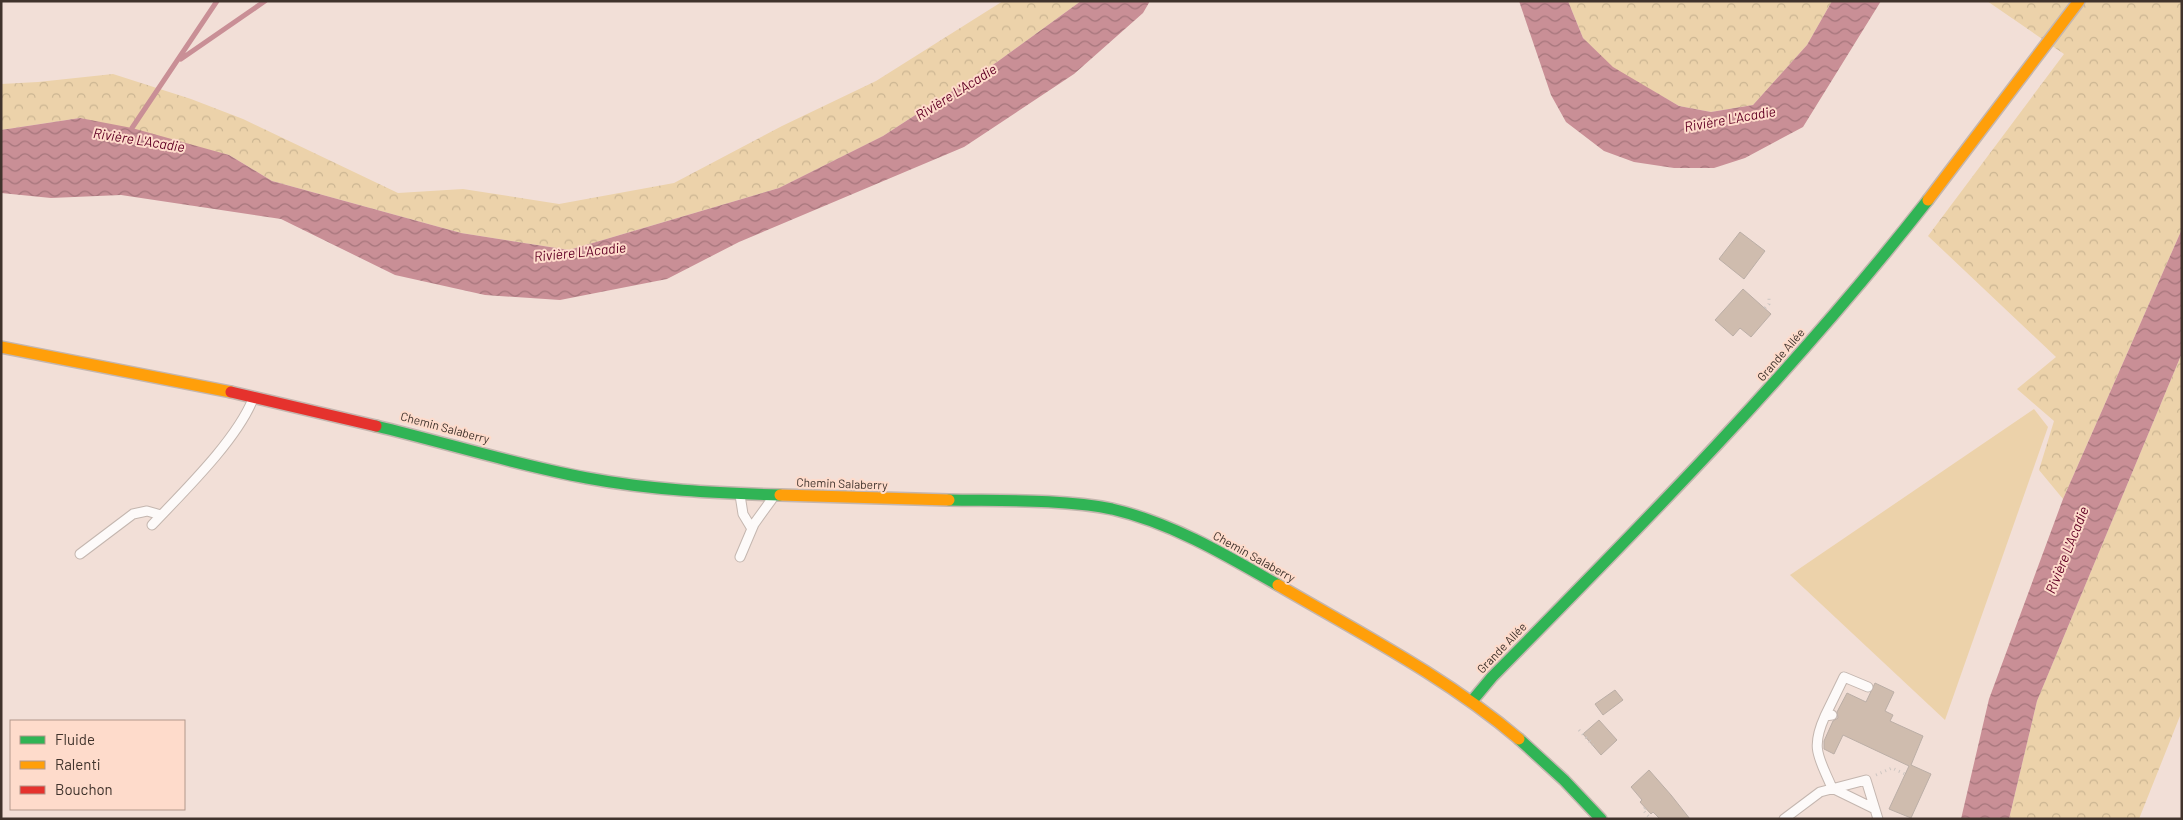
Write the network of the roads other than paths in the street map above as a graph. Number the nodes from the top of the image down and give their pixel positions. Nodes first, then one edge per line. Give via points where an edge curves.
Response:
1 (2079, 1) edge
2 (1, 347) edge
3 (254, 397) junction
4 (740, 493) junction
5 (776, 495) junction
6 (161, 515) junction
7 (152, 525) dead end
8 (752, 529) junction
9 (80, 554) dead end
10 (740, 557) dead end
11 (1868, 687) dead end
12 (1472, 701) junction
13 (1832, 788) junction
14 (1875, 809) junction
15 (1601, 819) edge
16 (1784, 819) edge
17 (1878, 819) edge

1 - 12 street, Grande Allée via 1930,199 1813,339 1680,487
2 - 3 street, Chemin Salaberry
3 - 4 street, Chemin Salaberry via 404,431 570,475 650,488
3 - 6 lane via 237,428
4 - 5 street, Chemin Salaberry
4 - 8 lane via 742,514
5 - 8 lane
5 - 12 street, Chemin Salaberry via 1085,505 1125,512 1182,534 1251,570 1391,650
6 - 7 lane
6 - 9 lane via 147,511 133,514
8 - 10 lane
11 - 13 lane via 1844,677 1829,716 1819,729 1816,746
12 - 15 street, Chemin Salaberry via 1539,755
13 - 14 lane
13 - 14 lane via 1866,780
13 - 16 lane via 1820,792
14 - 17 lane

